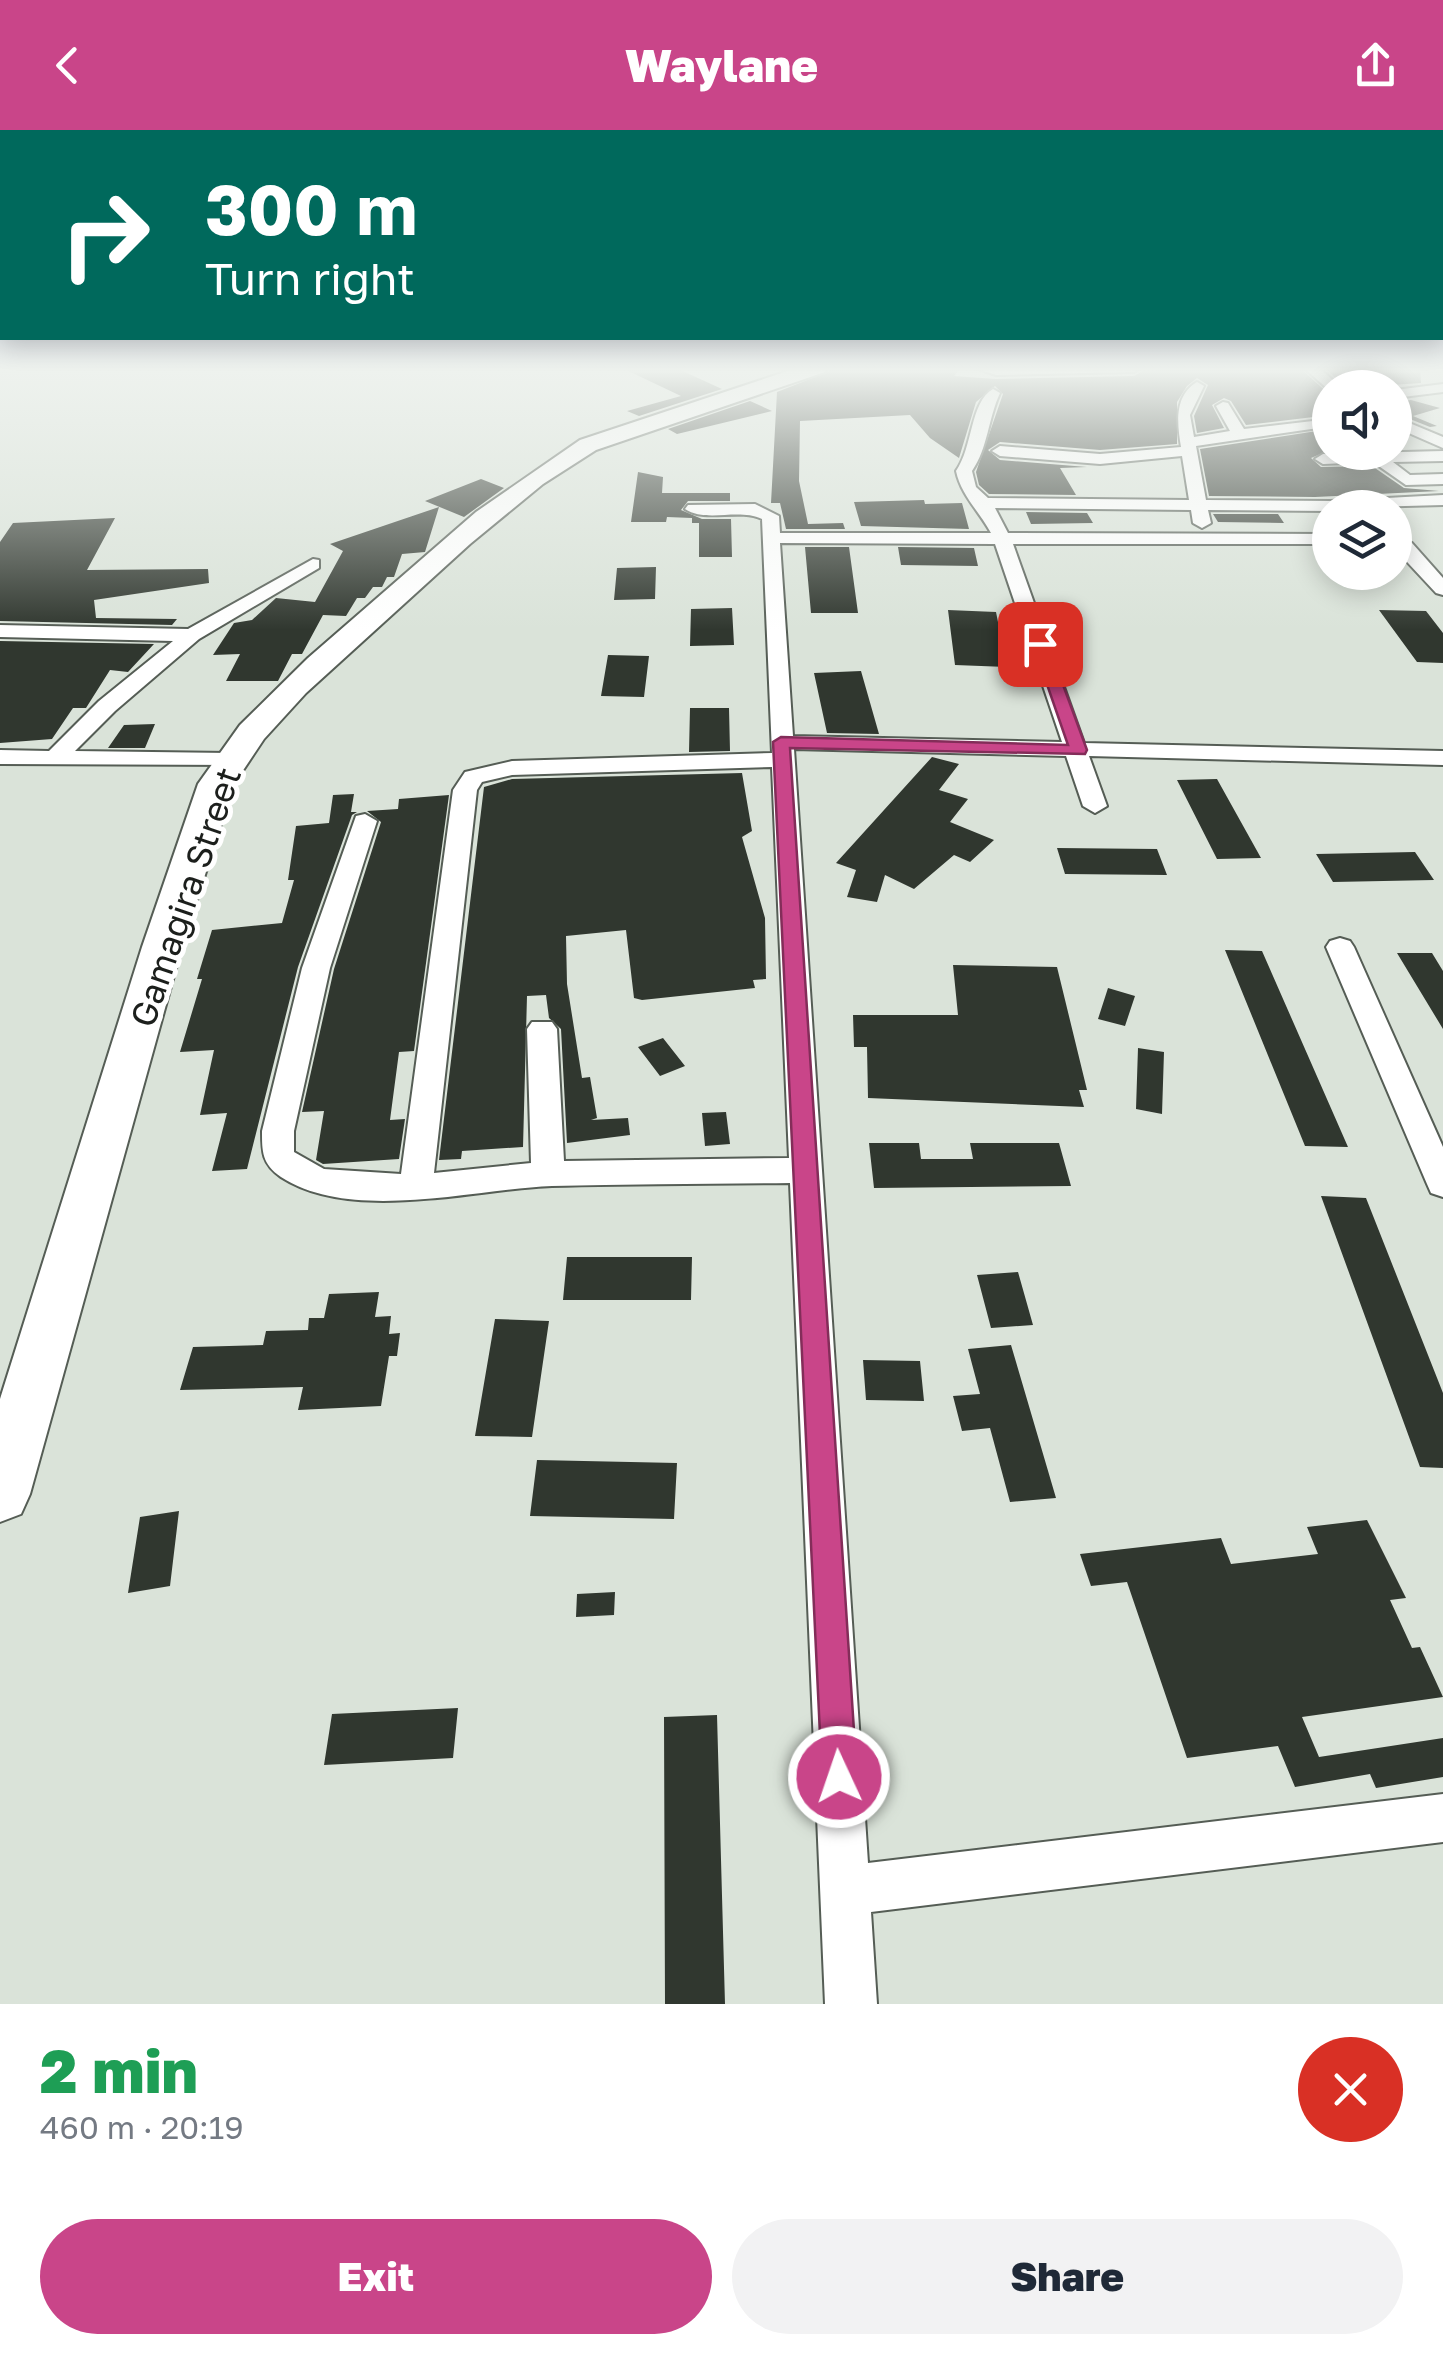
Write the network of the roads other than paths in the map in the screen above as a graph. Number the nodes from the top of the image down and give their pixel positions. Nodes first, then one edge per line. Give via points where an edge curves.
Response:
1 (569, 455) edge
2 (978, 455) edge
3 (1125, 455) edge
4 (1191, 455) edge
5 (1443, 456) edge
6 (1412, 457) edge
7 (987, 463) junction
8 (1063, 467) dead end
9 (1392, 470) edge
10 (1443, 478) edge
11 (1443, 500) edge
12 (984, 503) junction
13 (1198, 505) junction
14 (694, 509) dead end
15 (770, 538) junction
16 (1002, 538) junction
17 (1206, 538) junction
18 (1312, 538) edge
19 (1412, 555) edge
20 (313, 564) dead end
21 (1443, 589) edge
22 (0, 631) edge
23 (192, 635) junction
24 (1078, 750) junction
25 (782, 751) junction
26 (0, 756) edge
27 (55, 758) junction
28 (1443, 758) edge
29 (229, 760) junction
30 (1096, 806) dead end
31 (366, 821) dead end
32 (1340, 948) dead end
33 (542, 1029) dead end
34 (804, 1170) junction
35 (548, 1174) junction
36 (1443, 1184) edge
37 (416, 1187) junction
38 (0, 1494) edge
39 (1443, 1818) edge
40 (846, 1890) junction
41 (851, 2004) edge

1 - 29 street, Gamagira Street via 499,504 332,653
2 - 7 street
3 - 7 street
4 - 13 street
5 - 6 street
7 - 8 street
7 - 12 street via 964,471 968,489
9 - 10 street via 1406,480
11 - 13 street
12 - 13 street
12 - 16 street
13 - 17 street
14 - 15 street via 764,510
15 - 16 street
15 - 25 street
16 - 17 street
16 - 24 street
17 - 18 street
19 - 21 street
20 - 23 street
22 - 23 street
23 - 27 street
24 - 25 street
24 - 28 street
24 - 30 street
25 - 34 street
25 - 37 street via 512,768 473,777 465,790
26 - 27 street
27 - 29 street
29 - 38 street, Gamagira Street via 162,946
31 - 37 street via 316,968 278,1130 278,1157 314,1181
32 - 36 street
33 - 35 street
34 - 35 street
34 - 40 street
35 - 37 street
39 - 40 street
40 - 41 street

